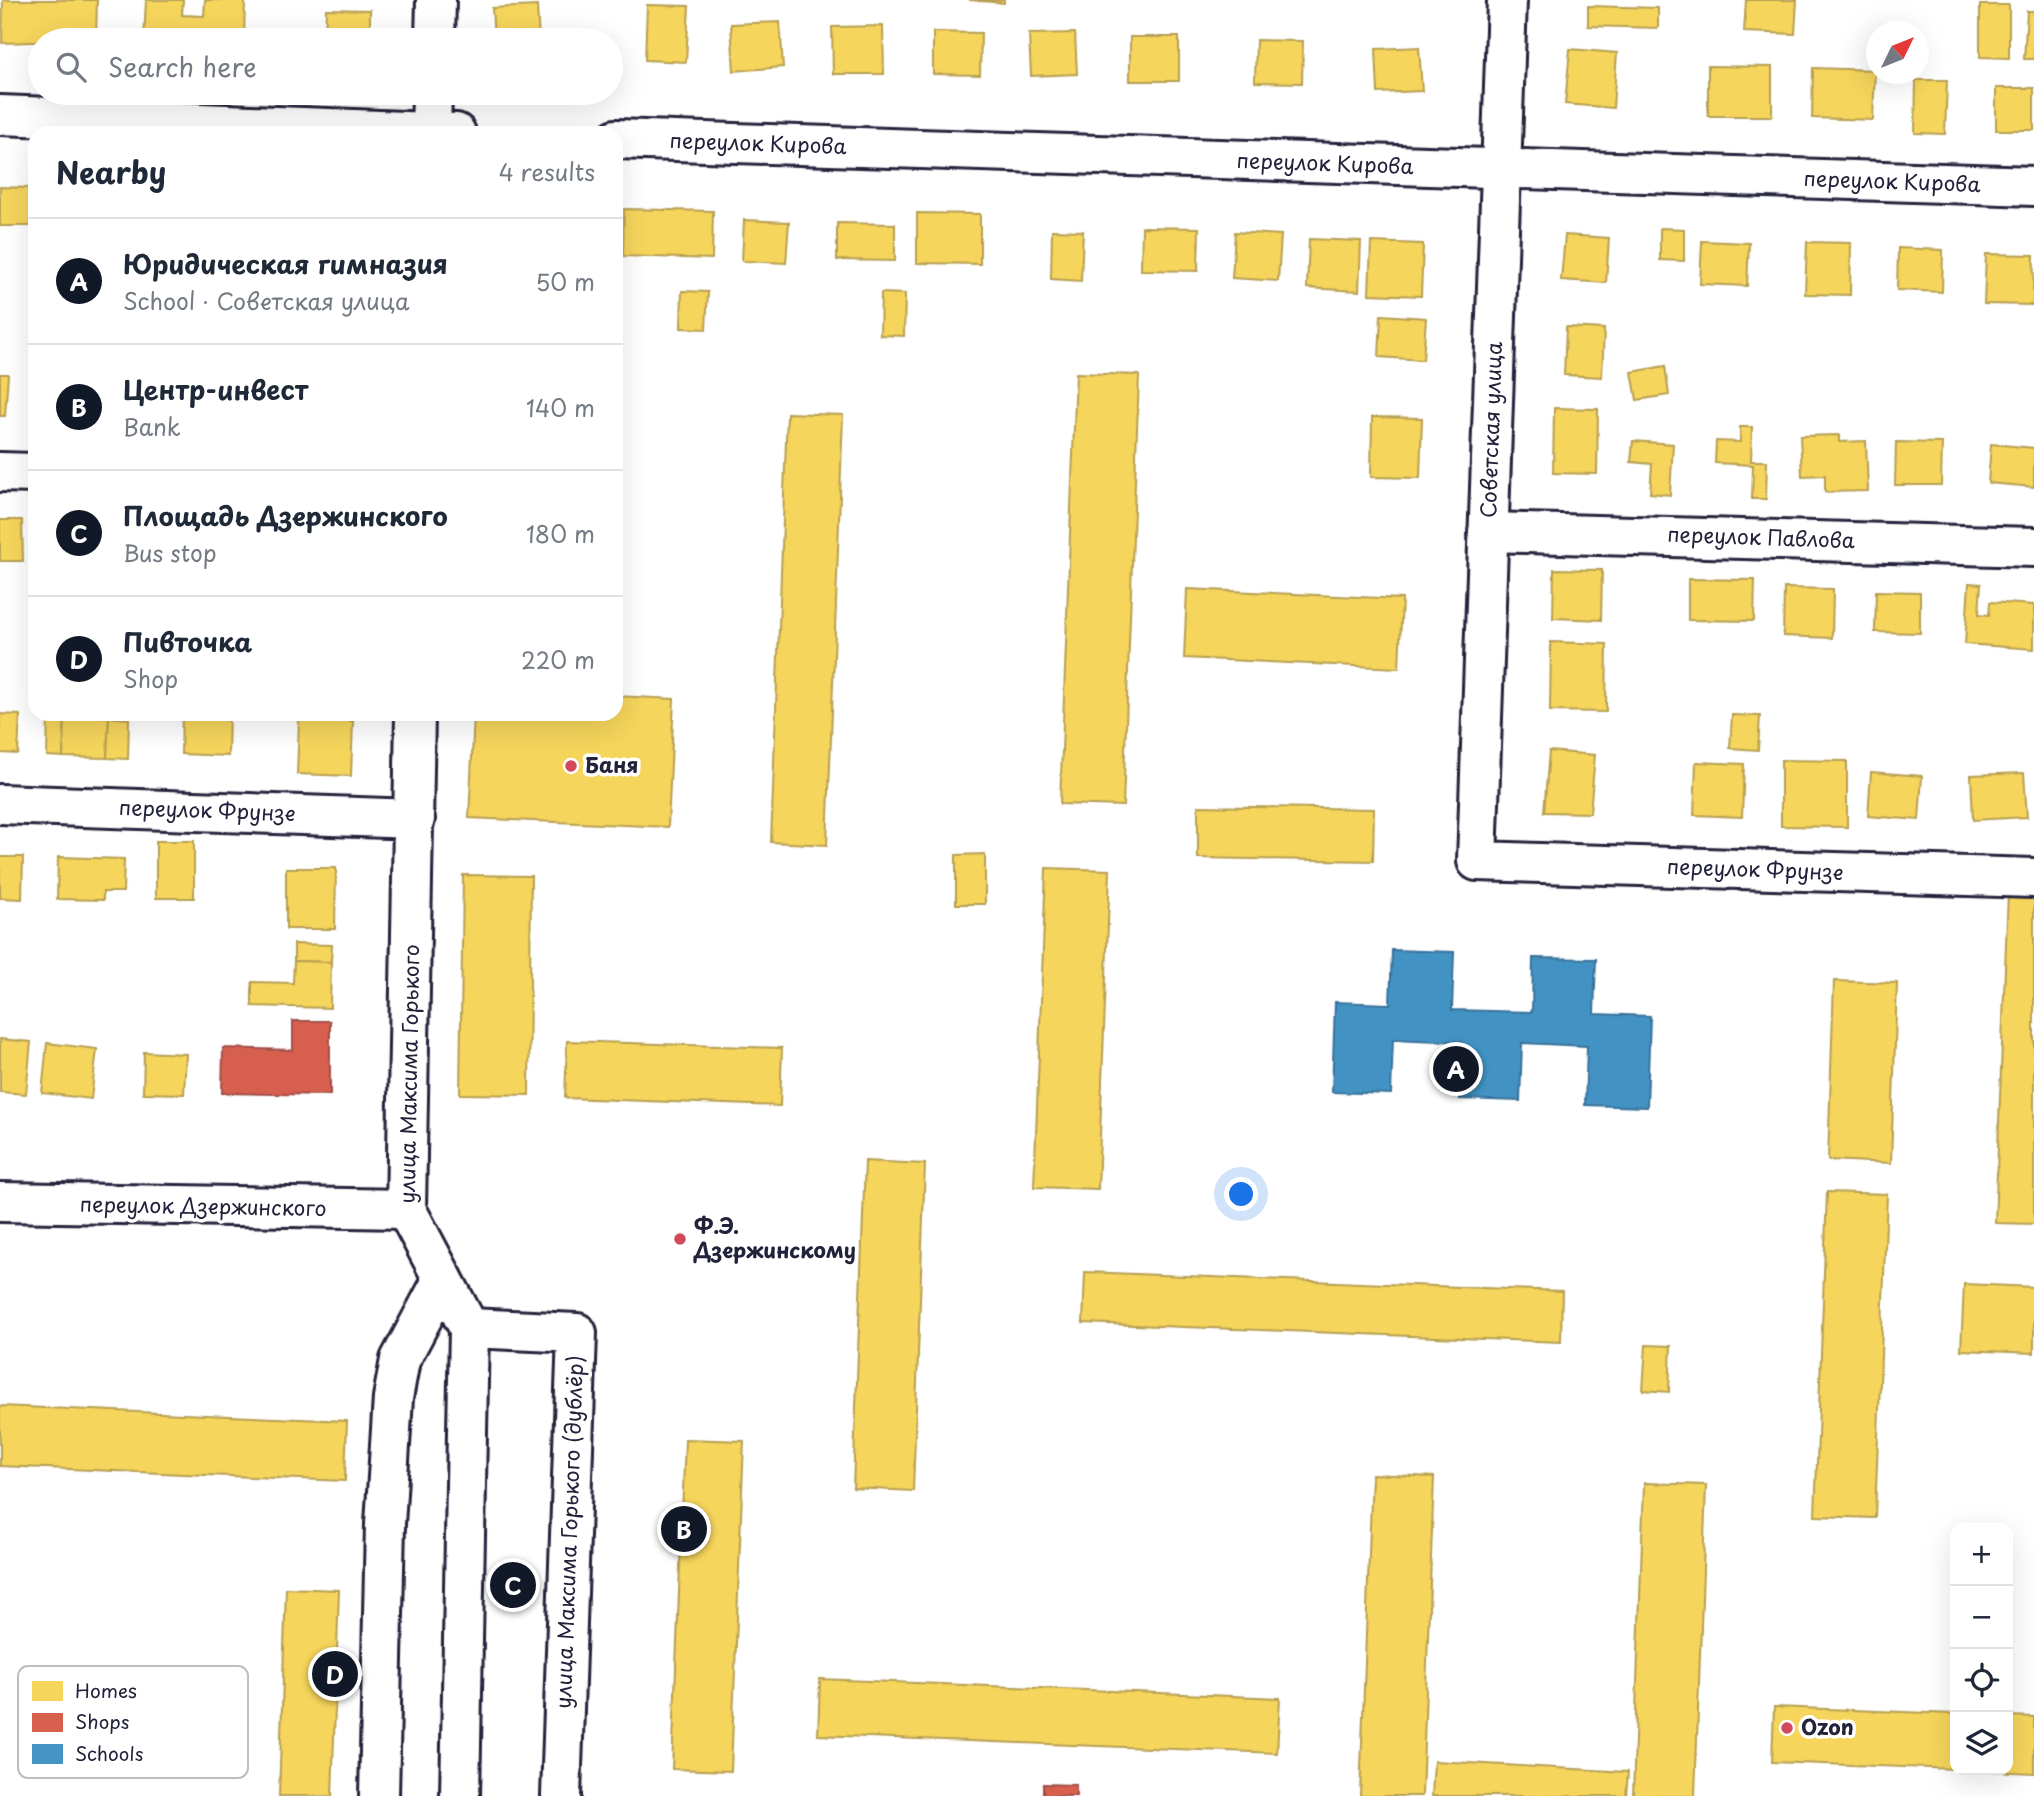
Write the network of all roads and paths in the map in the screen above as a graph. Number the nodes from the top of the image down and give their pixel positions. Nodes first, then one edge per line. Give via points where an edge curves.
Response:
1 (436, 0) edge
2 (1507, 0) edge
3 (435, 28) edge
4 (432, 105) edge
5 (0, 115) edge
6 (263, 126) edge
7 (431, 126) edge
8 (623, 139) edge
9 (1501, 170) junction
10 (2034, 186) edge
11 (0, 472) edge
12 (28, 473) edge
13 (1488, 531) junction
14 (2034, 546) edge
15 (415, 721) edge
16 (0, 804) edge
17 (415, 819) junction
18 (1477, 861) joint
19 (2034, 878) edge
20 (0, 1202) edge
21 (406, 1209) junction
22 (443, 1279) junction
23 (469, 1328) junction
24 (379, 1796) edge
25 (460, 1796) edge
26 (561, 1796) edge

1 - 3 street
2 - 9 street, Советская улица
4 - 7 street
5 - 6 street
8 - 9 street, переулок Кирова
9 - 10 street, переулок Кирова
9 - 13 street, Советская улица
11 - 12 street
13 - 14 street, переулок Павлова
13 - 18 street, Советская улица
15 - 17 street, улица Максима Горького
16 - 17 street, переулок Фрунзе
17 - 21 street, улица Максима Горького
18 - 19 street, переулок Фрунзе
20 - 21 street, переулок Дзержинского
21 - 22 street, улица Максима Горького
22 - 23 street, улица Максима Горького
22 - 24 street via 400,1360 393,1398 384,1524
23 - 25 street, улица Максима Горького
23 - 26 street, улица Максима Горького (дублёр) via 577,1333

